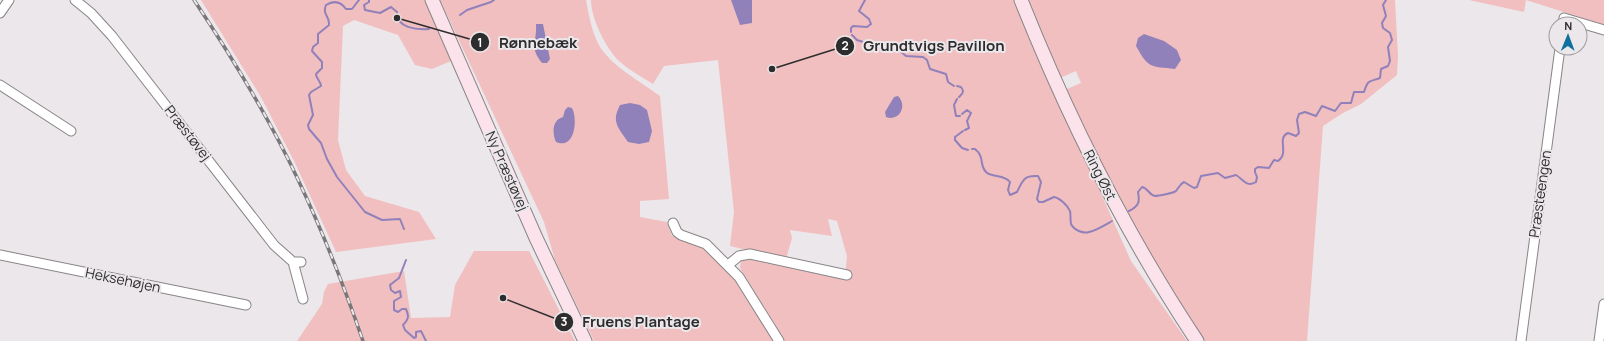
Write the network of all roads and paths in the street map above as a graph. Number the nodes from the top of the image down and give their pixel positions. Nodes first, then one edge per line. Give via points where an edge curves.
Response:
1 (9, 0) edge
2 (75, 0) edge
3 (432, 0) edge
4 (1020, 0) edge
5 (0, 13) edge
6 (1588, 25) edge
7 (1604, 30) edge
8 (1559, 56) edge
9 (0, 85) edge
10 (71, 131) dead end
11 (673, 223) dead end
12 (0, 255) edge
13 (728, 265) junction
14 (847, 275) dead end
15 (303, 299) dead end
16 (1604, 304) edge
17 (246, 305) dead end
18 (585, 341) edge
19 (779, 341) edge
20 (1197, 341) edge
21 (1521, 341) edge
22 (1599, 341) edge

1 - 5 street
2 - 15 street, Præstøvej via 112,36 274,245 297,262
3 - 18 main road, Ny Præstøvej via 536,238
4 - 20 main road, Ring Øst via 1044,59 1088,153 1166,296
6 - 7 street
8 - 21 street, Præsteengen
9 - 10 street
11 - 13 street via 674,229 681,235 706,244
12 - 17 street, Heksehøjen
13 - 14 street via 739,256 750,254
13 - 19 street via 739,277
16 - 22 street

